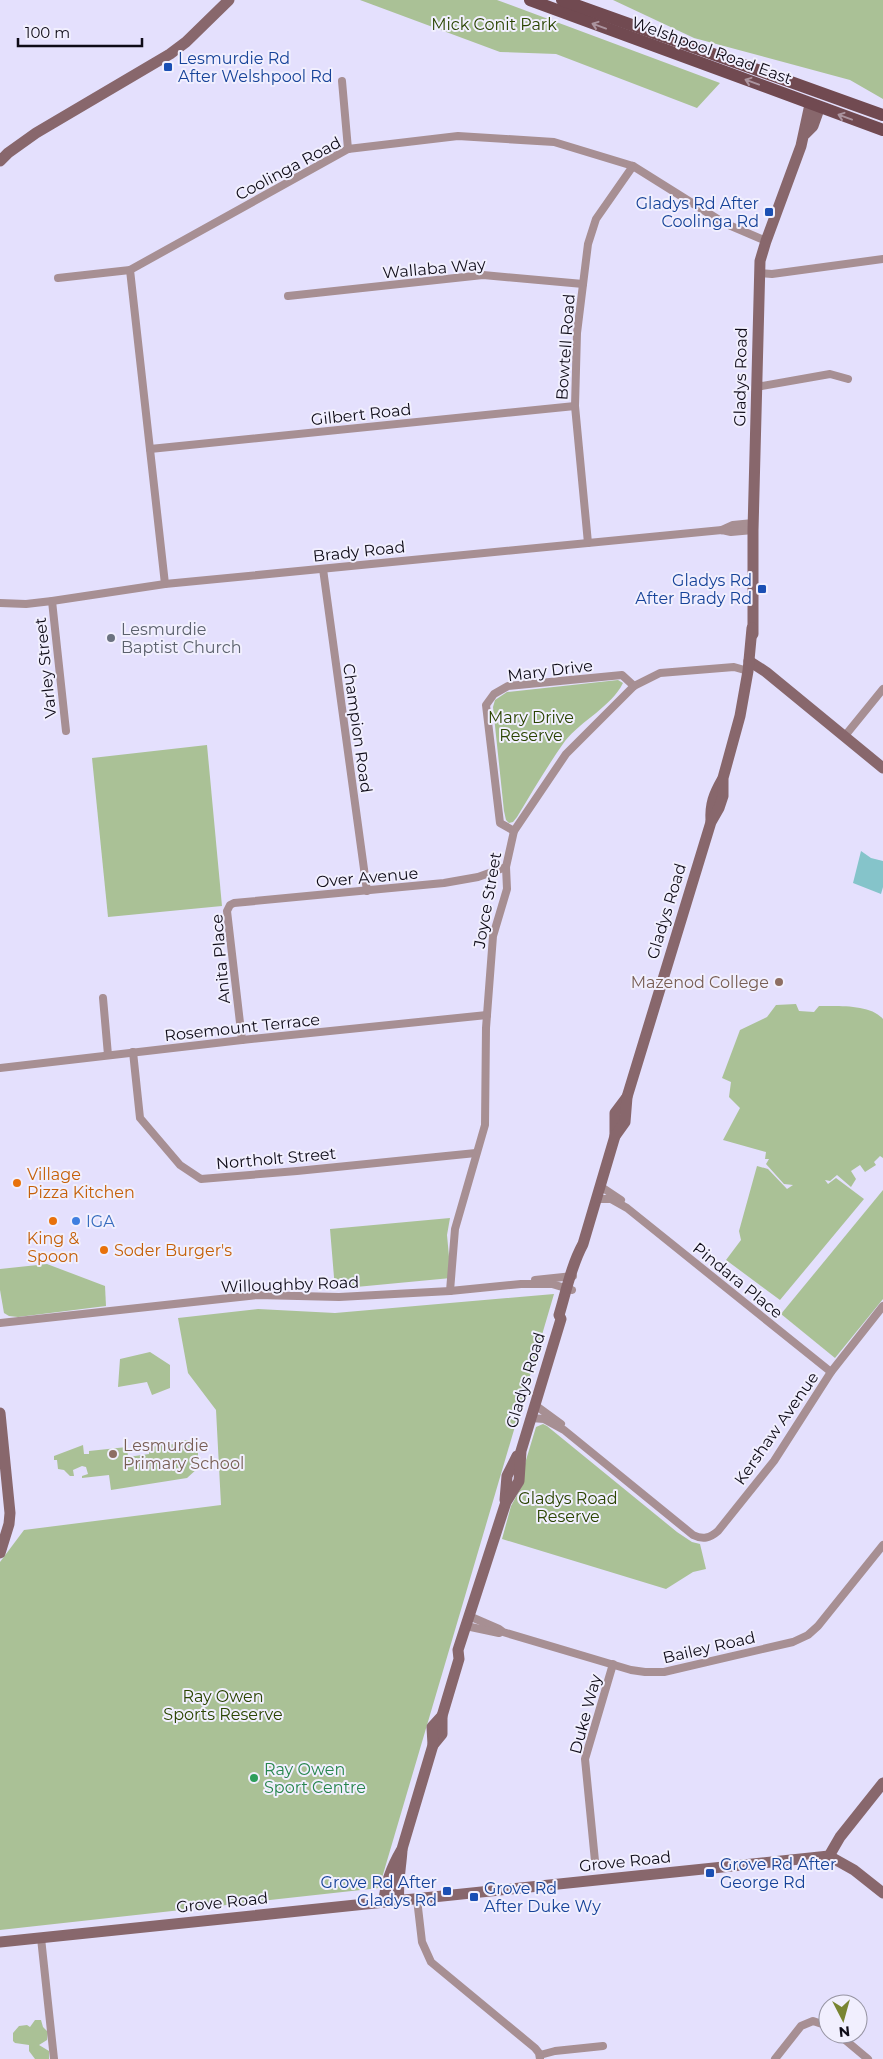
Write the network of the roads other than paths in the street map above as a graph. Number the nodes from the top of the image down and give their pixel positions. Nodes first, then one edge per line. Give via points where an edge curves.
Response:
1 (229, 0) edge
2 (530, 0) edge
3 (562, 0) edge
4 (765, 71) junction
5 (342, 81) dead end
6 (841, 98) junction
7 (814, 105) junction
8 (883, 115) edge
9 (883, 130) edge
10 (348, 149) junction
11 (0, 161) edge
12 (633, 166) junction
13 (766, 241) junction
14 (883, 259) edge
15 (130, 270) junction
16 (759, 273) junction
17 (58, 278) dead end
18 (583, 284) junction
19 (288, 296) dead end
20 (848, 379) dead end
21 (756, 387) junction
22 (575, 406) junction
23 (150, 449) junction
24 (753, 526) junction
25 (588, 543) junction
26 (323, 569) junction
27 (165, 584) junction
28 (52, 601) junction
29 (0, 603) edge
30 (752, 667) junction
31 (634, 686) junction
32 (883, 689) edge
33 (66, 731) dead end
34 (844, 736) junction
35 (883, 768) edge
36 (514, 831) junction
37 (506, 867) junction
38 (366, 891) junction
39 (230, 905) joint
40 (103, 998) dead end
41 (487, 1015) junction
42 (242, 1040) junction
43 (134, 1052) junction
44 (108, 1055) junction
45 (0, 1068) edge
46 (476, 1153) junction
47 (600, 1186) junction
48 (596, 1199) junction
49 (627, 1208) junction
50 (573, 1276) junction
51 (521, 1284) junction
52 (570, 1289) junction
53 (450, 1292) junction
54 (883, 1306) edge
55 (0, 1323) edge
56 (831, 1372) junction
57 (535, 1405) junction
58 (0, 1413) edge
59 (531, 1418) junction
60 (564, 1430) junction
61 (5, 1524) edge
62 (883, 1545) edge
63 (0, 1553) edge
64 (470, 1622) junction
65 (613, 1664) junction
66 (883, 1783) edge
67 (402, 1849) junction
68 (829, 1856) junction
69 (595, 1861) dead end
70 (883, 1893) edge
71 (417, 1899) junction
72 (399, 1901) junction
73 (384, 1902) junction
74 (41, 1938) junction
75 (0, 1942) edge
76 (818, 2022) edge
77 (850, 2044) edge
78 (603, 2046) dead end
79 (540, 2057) edge
80 (54, 2059) edge
81 (775, 2059) edge
82 (868, 2059) edge

1 - 11 street via 170,54 36,133
7 -> 2 main road, Welshpool Road East
3 - 4 main road, Welshpool Road East
4 - 6 main road, Welshpool Road East
4 - 7 main road via 776,81 809,94
5 - 10 street
6 - 7 main road
6 - 8 main road, Welshpool Road East
9 -> 7 main road, Welshpool Road East
7 - 13 street, Gladys Road via 818,112 813,126 805,134
10 - 12 street, Coolinga Road via 458,136 554,142
10 - 15 street, Coolinga Road
12 - 13 street, Coolinga Road via 724,223
12 - 18 street, Bowtell Road via 596,219 588,244
13 - 16 street, Gladys Road
14 - 16 street
15 - 17 street
15 - 23 street
16 - 21 street, Gladys Road
18 - 19 street, Wallaba Way via 483,275
18 - 22 street, Bowtell Road via 577,333
20 - 21 street via 830,374
21 - 24 street, Gladys Road
22 - 23 street, Gilbert Road
22 - 25 street, Bowtell Road
23 - 27 street
24 - 25 street, Brady Road via 733,525 722,530
24 - 30 street, Gladys Road
25 - 26 street, Brady Road
26 - 27 street, Brady Road
26 - 38 street, Champion Road
27 - 28 street, Brady Road
28 - 29 street, Brady Road
28 - 33 street, Varley Street
30 - 31 street, Joyce Street via 660,674
30 - 34 street via 770,676
30 - 47 street, Gladys Road via 749,698 710,807 711,822 627,1096 625,1122 615,1136
31 - 36 street, Joyce Street via 566,754
31 - 36 street, Mary Drive via 622,675 508,686 494,694 486,705 500,824
32 - 34 street
34 - 35 street
36 - 37 street, Joyce Street
37 - 38 street, Over Avenue via 464,880
37 - 41 street, Joyce Street via 507,889 493,936
38 - 39 street, Over Avenue
39 - 42 street, Anita Place via 227,912
40 - 44 street
41 - 42 street, Rosemount Terrace
41 - 46 street, Joyce Street via 485,1125
42 - 43 street, Rosemount Terrace
43 - 44 street, Rosemount Terrace
43 - 46 street, Northolt Street via 140,1118 180,1165 200,1179
44 - 45 street, Rosemount Terrace
46 - 53 street, Joyce Street via 455,1229
47 - 48 street, Gladys Road
47 - 49 street, Pindara Place via 620,1199
48 - 49 street, Pindara Place via 611,1199
48 - 50 street, Gladys Road via 583,1244 576,1256
49 - 56 street, Pindara Place
50 - 51 street, Willoughby Road
50 - 52 street, Gladys Road
51 - 52 street, Willoughby Road via 552,1284
51 - 53 street, Willoughby Road
52 - 57 street, Gladys Road via 559,1315 561,1319
53 - 55 street, Willoughby Road via 339,1297 257,1295
54 - 56 street, Kershaw Avenue
56 - 60 street, Kershaw Avenue via 767,1470 718,1531 706,1538 693,1535
57 - 59 street, Gladys Road
57 - 60 street, Kershaw Avenue
58 - 61 street via 10,1500
59 - 60 street, Kershaw Avenue via 544,1419
59 - 64 street, Gladys Road via 521,1451 519,1481 506,1502
61 - 63 street
62 - 65 street, Bailey Road via 818,1626 800,1639 664,1672 638,1671
64 - 65 street, Bailey Road
64 - 67 street, Gladys Road via 457,1654 459,1659 442,1716 432,1728 433,1745
65 - 69 street, Duke Way via 585,1759
66 - 68 street
67 - 72 street, Gladys Road
67 - 73 street, Gladys Road via 393,1864
68 - 70 street via 854,1870
68 - 71 street, Grove Road
71 - 72 street, Grove Road
71 - 79 street via 422,1942 431,1962 535,2048
72 - 73 street, Grove Road
73 - 74 street, Grove Road
74 - 75 street, Grove Road
74 - 80 street
76 - 81 street via 813,2020 801,2026
77 - 82 street
78 - 79 street via 555,2051

